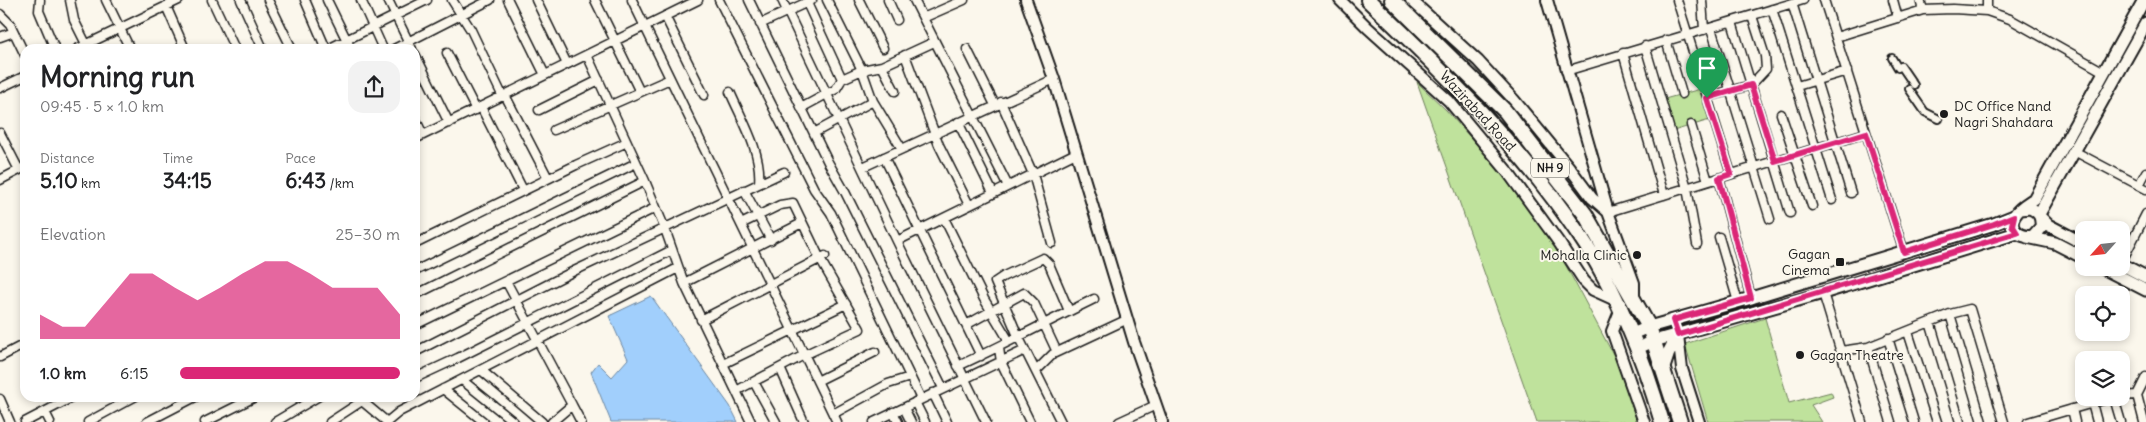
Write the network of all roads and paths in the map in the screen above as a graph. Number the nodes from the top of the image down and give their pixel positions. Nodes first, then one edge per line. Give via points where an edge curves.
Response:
1 (40, 0) edge
2 (70, 0) edge
3 (106, 0) edge
4 (180, 0) edge
5 (212, 0) edge
6 (241, 0) edge
7 (268, 0) edge
8 (305, 0) edge
9 (327, 0) edge
10 (361, 0) edge
11 (388, 0) edge
12 (426, 0) edge
13 (452, 0) edge
14 (490, 0) edge
15 (508, 0) edge
16 (536, 0) edge
17 (595, 0) edge
18 (632, 0) edge
19 (698, 0) edge
20 (719, 0) edge
21 (749, 0) edge
22 (782, 0) edge
23 (827, 0) edge
24 (859, 0) edge
25 (888, 0) edge
26 (914, 0) edge
27 (964, 0) edge
28 (1026, 0) edge
29 (1340, 0) edge
30 (1368, 0) edge
31 (1392, 0) edge
32 (1411, 0) edge
33 (1547, 0) edge
34 (1676, 0) edge
35 (1702, 0) edge
36 (1803, 0) edge
37 (1824, 0) edge
38 (1893, 0) edge
39 (1920, 0) edge
40 (1987, 0) edge
41 (2144, 0) edge
42 (809, 2) edge
43 (1792, 4) junction
44 (166, 6) junction
45 (1772, 9) junction
46 (1923, 10) junction
47 (787, 11) junction
48 (1987, 11) junction
49 (0, 14) edge
50 (462, 14) junction
51 (395, 16) junction
52 (665, 16) junction
53 (1752, 16) junction
54 (923, 18) junction
55 (1898, 18) junction
56 (896, 20) dead end
57 (1732, 22) junction
58 (2146, 23) edge
59 (760, 24) junction
60 (373, 27) junction
61 (643, 27) junction
62 (119, 28) junction
63 (1708, 29) junction
64 (14, 32) junction
65 (1688, 34) junction
66 (0, 37) edge
67 (1836, 37) junction
68 (347, 40) junction
69 (1666, 40) junction
70 (616, 41) junction
71 (934, 42) junction
72 (54, 44) edge
73 (86, 44) joint
74 (127, 44) edge
75 (184, 44) edge
76 (233, 44) edge
77 (261, 44) edge
78 (290, 44) edge
79 (325, 44) edge
80 (338, 44) edge
81 (349, 44) edge
82 (381, 44) edge
83 (410, 44) edge
84 (413, 44) edge
85 (20, 45) edge
86 (1645, 46) junction
87 (883, 48) dead end
88 (967, 49) dead end
89 (1623, 53) junction
90 (447, 54) dead end
91 (587, 55) junction
92 (905, 55) junction
93 (1892, 58) dead end
94 (420, 64) edge
95 (567, 64) junction
96 (882, 66) junction
97 (862, 70) junction
98 (1566, 71) junction
99 (1847, 71) junction
100 (2104, 72) junction
101 (545, 76) junction
102 (20, 78) edge
103 (1054, 78) junction
104 (670, 79) junction
105 (842, 79) junction
106 (599, 80) junction
107 (1817, 80) junction
108 (1751, 85) junction
109 (1797, 86) junction
110 (0, 88) edge
111 (895, 91) dead end
112 (1731, 91) junction
113 (640, 92) junction
114 (730, 92) dead end
115 (827, 94) junction
116 (1682, 94) dead end
117 (704, 95) dead end
118 (505, 96) junction
119 (1707, 98) junction
120 (873, 101) junction
121 (998, 104) junction
122 (610, 105) junction
123 (802, 108) junction
124 (478, 109) junction
125 (539, 110) dead end
126 (1782, 114) dead end
127 (971, 116) junction
128 (840, 119) junction
129 (1939, 119) dead end
130 (958, 122) junction
131 (448, 123) junction
132 (1692, 125) dead end
133 (420, 129) edge
134 (554, 130) dead end
135 (0, 133) edge
136 (814, 133) junction
137 (935, 133) junction
138 (1866, 133) junction
139 (423, 135) junction
140 (420, 136) edge
141 (627, 142) junction
142 (1836, 142) junction
143 (902, 148) junction
144 (1816, 148) junction
145 (2074, 151) junction
146 (1076, 153) junction
147 (1795, 155) junction
148 (884, 157) junction
149 (1775, 161) junction
150 (636, 163) junction
151 (20, 166) edge
152 (863, 167) junction
153 (1754, 167) junction
154 (20, 170) edge
155 (784, 172) dead end
156 (2146, 172) edge
157 (1033, 174) junction
158 (1731, 174) junction
159 (548, 178) junction
160 (1719, 178) junction
161 (0, 180) edge
162 (645, 181) junction
163 (1708, 181) junction
164 (760, 183) junction
165 (1008, 186) junction
166 (2143, 187) edge
167 (1687, 188) junction
168 (523, 190) junction
169 (744, 190) junction
170 (1851, 193) dead end
171 (992, 194) junction
172 (1664, 195) junction
173 (728, 197) junction
174 (1832, 200) dead end
175 (969, 205) junction
176 (1812, 206) dead end
177 (655, 208) junction
178 (1608, 212) junction
179 (2017, 212) junction
180 (1790, 213) dead end
181 (2146, 214) edge
182 (758, 216) junction
183 (2040, 216) junction
184 (944, 218) junction
185 (1770, 219) dead end
186 (741, 224) junction
187 (800, 224) dead end
188 (2143, 227) edge
189 (665, 229) junction
190 (918, 230) junction
191 (2021, 235) junction
192 (1719, 237) dead end
193 (2075, 239) edge
194 (771, 240) junction
195 (897, 241) junction
196 (420, 242) edge
197 (1052, 243) dead end
198 (1697, 244) dead end
199 (753, 249) junction
200 (2130, 249) edge
201 (672, 250) junction
202 (1904, 252) junction
203 (2075, 253) edge
204 (823, 258) junction
205 (678, 268) junction
206 (420, 269) edge
207 (2130, 269) edge
208 (2119, 276) edge
209 (2146, 277) edge
210 (506, 281) junction
211 (684, 283) junction
212 (770, 285) junction
213 (2146, 290) edge
214 (420, 293) edge
215 (1823, 293) junction
216 (1751, 298) junction
217 (1094, 299) dead end
218 (517, 300) junction
219 (1634, 300) junction
220 (1738, 302) junction
221 (846, 304) junction
222 (1004, 304) junction
223 (1618, 306) junction
224 (991, 310) junction
225 (1069, 311) junction
226 (1950, 314) junction
227 (1128, 319) junction
228 (701, 320) junction
229 (1673, 320) junction
230 (1930, 322) junction
231 (527, 323) junction
232 (420, 324) edge
233 (1043, 324) junction
234 (966, 325) junction
235 (1649, 327) junction
236 (792, 330) junction
237 (1908, 332) junction
238 (1632, 334) junction
239 (1678, 335) junction
240 (1018, 336) junction
241 (1888, 338) junction
242 (537, 341) junction
243 (1654, 341) junction
244 (1009, 342) junction
245 (20, 347) edge
246 (1868, 347) junction
247 (998, 348) junction
248 (1638, 348) junction
249 (420, 349) edge
250 (1025, 350) junction
251 (1841, 351) junction
252 (875, 352) dead end
253 (1057, 352) junction
254 (804, 355) junction
255 (981, 356) junction
256 (0, 357) edge
257 (1001, 362) junction
258 (723, 364) junction
259 (958, 366) junction
260 (780, 368) junction
261 (1663, 369) junction
262 (481, 370) junction
263 (1036, 372) junction
264 (420, 376) edge
265 (910, 377) junction
266 (2146, 377) edge
267 (964, 378) junction
268 (462, 380) junction
269 (817, 381) junction
270 (754, 382) junction
271 (943, 388) junction
272 (443, 389) junction
273 (736, 392) junction
274 (933, 393) junction
275 (2130, 395) edge
276 (2137, 395) junction
277 (0, 400) edge
278 (918, 400) junction
279 (420, 401) edge
280 (63, 402) edge
281 (125, 402) edge
282 (185, 402) edge
283 (245, 402) edge
284 (309, 402) edge
285 (355, 402) edge
286 (363, 402) edge
287 (418, 402) edge
288 (1156, 405) junction
289 (572, 406) junction
290 (2082, 406) edge
291 (2093, 406) edge
292 (2115, 406) edge
293 (904, 408) junction
294 (2072, 409) junction
295 (45, 412) junction
296 (893, 412) junction
297 (833, 414) junction
298 (2050, 418) edge
299 (10, 422) edge
300 (25, 422) edge
301 (50, 422) edge
302 (88, 422) edge
303 (147, 422) edge
304 (205, 422) edge
305 (275, 422) edge
306 (330, 422) edge
307 (387, 422) edge
308 (484, 422) edge
309 (514, 422) edge
310 (542, 422) edge
311 (552, 422) edge
312 (581, 422) edge
313 (751, 422) edge
314 (776, 422) edge
315 (804, 422) edge
316 (836, 422) edge
317 (874, 422) edge
318 (898, 422) edge
319 (911, 422) edge
320 (925, 422) edge
321 (947, 422) edge
322 (986, 422) edge
323 (1030, 422) edge
324 (1060, 422) edge
325 (1120, 422) edge
326 (1162, 422) edge
327 (1644, 422) edge
328 (1662, 422) edge
329 (1680, 422) edge
330 (1698, 422) edge
331 (1862, 422) edge
332 (1891, 422) edge
333 (1914, 422) edge
334 (1937, 422) edge
335 (1960, 422) edge
336 (1982, 422) edge
337 (2004, 422) edge
338 (2029, 422) edge
339 (2075, 422) edge
340 (2097, 422) edge
341 (2121, 422) edge
342 (2144, 422) edge

1 - 72 street via 39,12
2 - 73 street via 74,20
3 - 62 street
4 - 44 street
5 - 76 street
6 - 77 street
7 - 78 street
8 - 79 street
9 - 68 street
10 - 60 street
11 - 51 street
12 - 51 street
13 - 50 street
14 - 50 street
15 - 101 street
16 - 95 street
17 - 70 street
18 - 61 street
19 - 52 street
20 - 265 street via 814,189 831,213
21 - 59 street
22 - 47 street
23 - 97 street
24 - 87 street
25 - 56 street
26 - 54 street
27 - 54 street
28 - 103 street
29 - 223 street via 1450,101 1507,171 1584,282
30 - 223 highway, Wazirabad Road / NH 9 via 1492,122 1581,236
31 - 219 highway, Wazirabad Road / NH 9 via 1505,111 1586,214
32 - 178 street via 1478,61 1514,100 1592,198
33 - 98 street
34 - 65 street
35 - 63 street
36 - 43 street
37 - 67 street
38 - 55 street
39 - 46 street
40 - 48 street
41 - 100 main road
42 - 47 street
42 - 105 street
43 - 45 street
43 - 107 street
44 - 62 street
44 - 75 street
45 - 53 street
45 - 109 street
46 - 48 street
46 - 55 street
47 - 59 street
47 - 115 street
48 - 100 street via 2010,19
49 - 64 street
50 - 84 street
50 - 118 street
51 - 60 street
51 - 83 street
52 - 61 street
52 - 117 street
53 - 57 street
53 - 108 street via 1766,69
54 - 71 street
55 - 67 street
57 - 63 street
57 - 108 street
58 - 145 main road
59 - 123 street
60 - 68 street
60 - 82 street
61 - 70 street
61 - 104 street
62 - 73 street
62 - 74 street
63 - 65 street
63 - 112 street
64 - 66 street
64 - 85 street
65 - 69 street
65 - 119 street
67 - 99 street
68 - 80 street
68 - 81 street
69 - 86 street
69 - 116 street
70 - 91 street
70 - 113 street
71 - 92 street
71 - 127 street
86 - 89 street
86 - 167 street
88 - 121 street
89 - 98 street
89 - 172 street
90 - 124 street
91 - 95 street
91 - 106 street
92 - 96 street
92 - 137 street
93 - 129 street via 1898,68 1901,66 1925,112
94 - 131 street
95 - 101 street
96 - 97 street
96 - 111 street
97 - 105 street
97 - 120 street
98 - 178 street
99 - 107 street
99 - 138 street
100 - 179 main road via 2034,199
101 - 118 street
102 - 110 street
103 - 121 street
103 - 146 street
104 - 113 street
104 - 173 street
105 - 115 street via 836,89
106 - 122 street
106 - 125 street
107 - 109 street
107 - 142 street
108 - 112 street
108 - 149 street
109 - 144 street
112 - 119 street
112 - 153 street
113 - 122 street
114 - 164 street via 753,144
115 - 123 street
115 - 128 street
118 - 124 street
118 - 159 street
119 - 158 street
120 - 128 street
120 - 143 street
121 - 127 street
121 - 157 street
122 - 134 street
122 - 141 street
123 - 136 street
124 - 131 street
124 - 168 street
126 - 147 street
127 - 130 street
127 - 165 street
128 - 136 street
128 - 152 street
130 - 137 street
130 - 171 street
131 - 139 street
132 - 163 street
133 - 139 street
135 - 151 street
136 - 271 street
137 - 143 street
137 - 175 street
138 - 142 street
138 - 202 street
139 - 140 street
141 - 150 street
141 - 159 street
142 - 144 street
142 - 170 street
143 - 148 street
144 - 147 street
144 - 174 street
145 - 166 street
145 - 183 main road
146 - 157 street
146 - 227 street
147 - 149 street
147 - 176 street
148 - 152 street
148 - 190 street
149 - 153 street
149 - 180 street
150 - 162 street
150 - 206 street
152 - 195 street
153 - 158 street
153 - 185 street
154 - 161 street
155 - 164 street
156 - 166 street
157 - 165 street
157 - 197 street
158 - 160 street
159 - 168 street
160 - 163 street
160 - 216 street
162 - 177 street
162 - 214 street
163 - 167 street
164 - 169 street
165 - 171 street
167 - 172 street
167 - 198 street
168 - 196 street
169 - 173 street
169 - 182 street
171 - 175 street
172 - 178 street
173 - 186 street
173 - 189 street
175 - 184 street
177 - 189 street
177 - 210 street
178 - 219 street via 1634,283
179 - 183 main road via 2030,208
179 - 191 main road via 2012,225
179 - 202 main road via 1994,224
181 - 188 street
182 - 186 street
182 - 194 street
182 - 204 street via 780,205 793,203
183 - 191 main road via 2039,230 2033,236
183 - 193 main road via 2048,225
184 - 190 street
184 - 224 street
186 - 199 street
187 - 194 street
188 - 200 street
189 - 201 street
189 - 218 street
190 - 195 street
190 - 234 street
191 - 203 main road via 2056,243
191 - 215 main road
192 - 220 street
194 - 199 street
195 - 259 street
199 - 211 street
199 - 212 street
201 - 205 street
201 - 231 street
202 - 216 main road
204 - 212 street
204 - 221 street
205 - 211 street
205 - 242 street
207 - 209 main road
208 - 213 main road
210 - 218 street
210 - 232 street
211 - 228 street
212 - 228 street
212 - 236 street
215 - 239 main road
215 - 251 street
216 - 220 main road
217 - 225 street
218 - 231 street
218 - 249 street
219 - 235 highway, Wazirabad Road / NH 9
220 - 229 main road
221 - 236 street
221 - 254 street via 860,329
222 - 224 street
222 - 225 street via 996,286 997,279 1043,258 1049,264
222 - 233 street via 1024,293 1034,303
222 - 240 street
223 - 238 highway, Wazirabad Road / NH 9
223 - 327 street via 1612,331
224 - 234 street
224 - 244 street
225 - 233 street
226 - 230 street
226 - 336 street
226 - 337 street via 1970,310
227 - 253 street
227 - 288 street
228 - 258 street
229 - 235 main road
229 - 239 street
230 - 237 street
230 - 335 street
231 - 242 street
231 - 264 street
233 - 240 street
233 - 253 street
234 - 255 street
235 - 238 main road
235 - 243 highway, Wazirabad Road / NH 9
236 - 254 street
236 - 258 street
237 - 241 street
237 - 334 street
238 - 248 highway, Wazirabad Road / NH 9
239 - 243 main road
239 - 261 main road
239 - 330 street via 1682,369
240 - 244 street
240 - 250 street
241 - 246 street
241 - 333 street
242 - 262 street
242 - 289 street
243 - 248 main road
243 - 261 highway, Wazirabad Road / NH 9
244 - 247 street
245 - 256 street
246 - 251 street
246 - 332 street
247 - 255 street
247 - 257 street
248 - 328 highway, Wazirabad Road / NH 9
250 - 257 street
250 - 263 street
251 - 331 street
252 - 269 street
253 - 263 street
254 - 260 street
254 - 269 street
255 - 259 street
257 - 267 street
257 - 323 street
258 - 273 street
259 - 267 street
260 - 270 street
260 - 315 street
261 - 329 highway, Wazirabad Road / NH 9
262 - 268 street
262 - 310 street
263 - 324 street
265 - 278 street
265 - 297 street via 888,384
266 - 276 street
267 - 271 street
267 - 322 street
268 - 272 street
268 - 309 street
269 - 297 street
270 - 273 street
270 - 314 street
271 - 274 street
272 - 279 street
272 - 308 street
273 - 313 street
274 - 278 street
274 - 321 street
275 - 276 street
276 - 342 street
277 - 299 street
278 - 293 street
278 - 320 street
280 - 295 street
281 - 302 street
282 - 303 street
283 - 304 street
284 - 305 street
285 - 306 street
286 - 307 street
287 - 307 street
288 - 325 street
288 - 326 street
289 - 311 street
289 - 312 street
290 - 294 street
291 - 340 street
292 - 341 street
293 - 296 street
293 - 319 street
294 - 298 street
294 - 339 street
295 - 300 street
295 - 301 street
296 - 317 street
296 - 318 street
297 - 316 street
298 - 338 street

